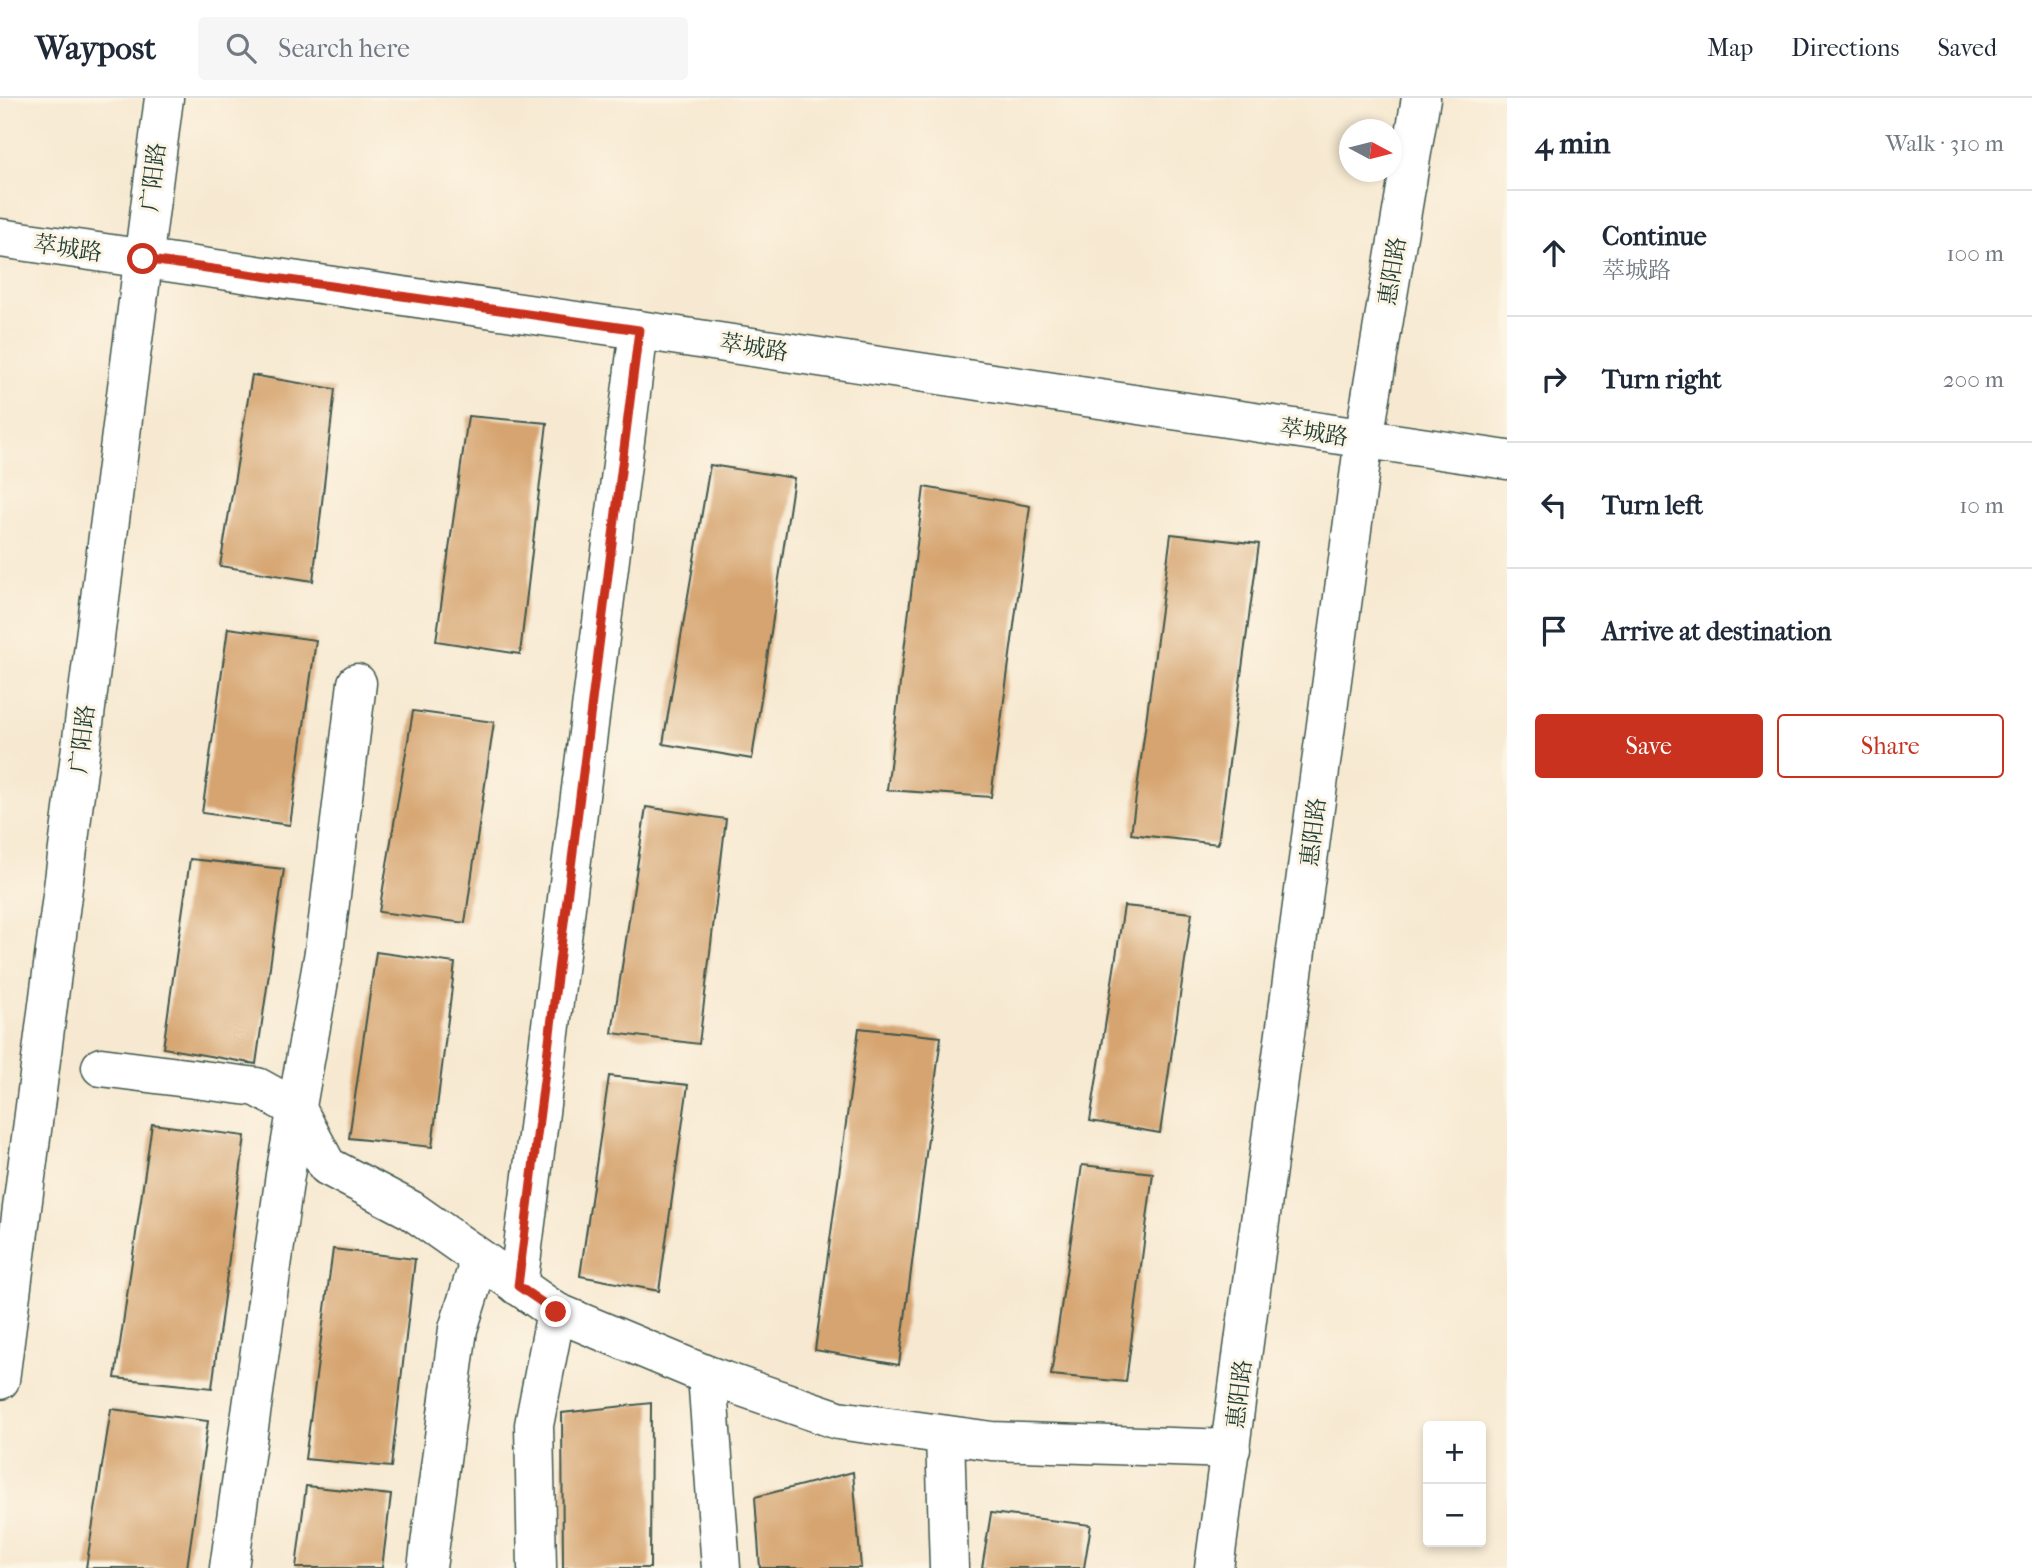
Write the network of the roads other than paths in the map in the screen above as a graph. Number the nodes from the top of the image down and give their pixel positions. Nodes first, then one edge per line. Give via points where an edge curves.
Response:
1 (164, 98) edge
2 (1421, 98) edge
3 (0, 238) edge
4 (143, 259) junction
5 (639, 330) junction
6 (1364, 439) junction
7 (1507, 460) edge
8 (357, 683) dead end
9 (101, 1067) dead end
10 (297, 1109) junction
11 (480, 1259) junction
12 (518, 1286) junction
13 (556, 1312) junction
14 (707, 1375) junction
15 (0, 1380) edge
16 (945, 1435) junction
17 (1231, 1449) junction
18 (229, 1568) edge
19 (427, 1568) edge
20 (537, 1568) edge
21 (721, 1568) edge
22 (949, 1568) edge
23 (1214, 1568) edge

1 - 4 street, 广阳路
2 - 6 street, 惠阳路
3 - 4 street, 萃城路
4 - 5 street, 萃城路
4 - 15 street, 广阳路
5 - 6 street, 萃城路
5 - 12 street
6 - 7 street, 萃城路
6 - 17 street, 惠阳路
8 - 10 street via 324,952
9 - 10 street via 257,1087
10 - 11 street via 327,1166 411,1210
10 - 18 street
11 - 12 street
11 - 19 street via 458,1329
12 - 13 street
13 - 14 street
13 - 20 street via 534,1425
14 - 16 street via 838,1420
14 - 21 street
16 - 17 street via 992,1441
16 - 22 street
17 - 23 street, 惠阳路

